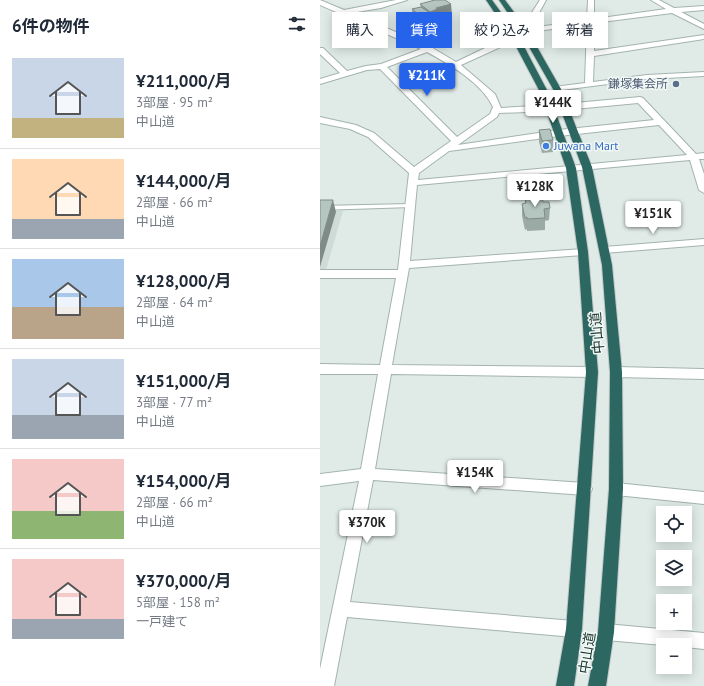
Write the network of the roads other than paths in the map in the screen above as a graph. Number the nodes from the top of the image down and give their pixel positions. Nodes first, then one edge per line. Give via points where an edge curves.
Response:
1 (404, 0) edge
2 (489, 0) edge
3 (502, 0) edge
4 (543, 0) edge
5 (591, 0) edge
6 (654, 0) edge
7 (320, 2) edge
8 (704, 8) edge
9 (675, 10) junction
10 (344, 12) joint
11 (501, 12) edge
12 (509, 12) edge
13 (536, 12) edge
14 (590, 12) edge
15 (608, 19) edge
16 (704, 27) edge
17 (388, 31) edge
18 (704, 37) edge
19 (488, 48) edge
20 (527, 48) edge
21 (531, 48) edge
22 (590, 48) edge
23 (428, 49) junction
24 (320, 50) edge
25 (590, 54) junction
26 (456, 65) junction
27 (382, 66) junction
28 (345, 74) junction
29 (704, 74) edge
30 (320, 82) edge
31 (589, 84) junction
32 (557, 89) junction
33 (564, 107) junction
34 (550, 108) junction
35 (496, 112) junction
36 (320, 120) edge
37 (661, 122) junction
38 (574, 132) junction
39 (559, 134) junction
40 (457, 142) junction
41 (448, 149) junction
42 (699, 156) edge
43 (587, 167) junction
44 (571, 168) junction
45 (414, 172) junction
46 (413, 183) junction
47 (704, 190) edge
48 (410, 206) junction
49 (320, 208) edge
50 (704, 242) edge
51 (604, 250) junction
52 (583, 252) junction
53 (403, 269) junction
54 (320, 274) edge
55 (385, 368) junction
56 (320, 369) edge
57 (592, 372) junction
58 (616, 372) junction
59 (704, 374) edge
60 (367, 474) junction
61 (320, 480) edge
62 (585, 489) junction
63 (616, 490) junction
64 (704, 498) edge
65 (340, 609) junction
66 (574, 629) junction
67 (606, 632) junction
68 (704, 641) edge
69 (325, 686) edge
70 (566, 686) edge
71 (597, 686) edge

1 - 10 street
2 - 11 highway, 中山道
3 - 12 highway, 中山道
4 - 13 street
5 - 14 street
6 - 9 street
7 - 10 street
8 - 9 street
9 - 15 street
9 - 16 street
17 - 23 street
18 - 25 street
19 - 26 street
20 - 34 highway, 中山道
21 - 32 highway, 中山道
22 - 25 street
23 - 26 street
23 - 27 street
24 - 28 street
25 - 31 street
26 - 35 street via 492,96 497,107
27 - 28 street
27 - 40 street
28 - 30 street
29 - 31 street
31 - 32 street
32 - 33 highway, 中山道
33 - 37 street via 640,100
33 - 38 highway, 中山道
34 - 35 street
34 - 39 highway, 中山道
35 - 40 street
36 - 45 street via 353,127 371,135
37 - 38 street
37 - 42 street
38 - 39 street
38 - 43 highway, 中山道
39 - 41 street
39 - 44 highway, 中山道
40 - 41 street
41 - 45 street
42 - 43 street
42 - 47 street
43 - 44 street
43 - 51 highway, 中山道
44 - 46 street
44 - 52 highway, 中山道
45 - 46 street
46 - 48 street
48 - 49 lane
48 - 53 street
50 - 51 street
51 - 58 highway, 中山道
52 - 53 street
52 - 57 highway, 中山道
53 - 54 street
53 - 55 street
55 - 56 street
55 - 57 street
55 - 60 street
57 - 62 highway, 中山道
58 - 59 street
58 - 63 highway, 中山道
60 - 61 street
60 - 62 street
60 - 65 street
62 - 66 highway, 中山道
63 - 64 street
63 - 67 highway, 中山道
65 - 66 street
65 - 69 street
66 - 70 highway, 中山道
67 - 68 street
67 - 71 highway, 中山道

